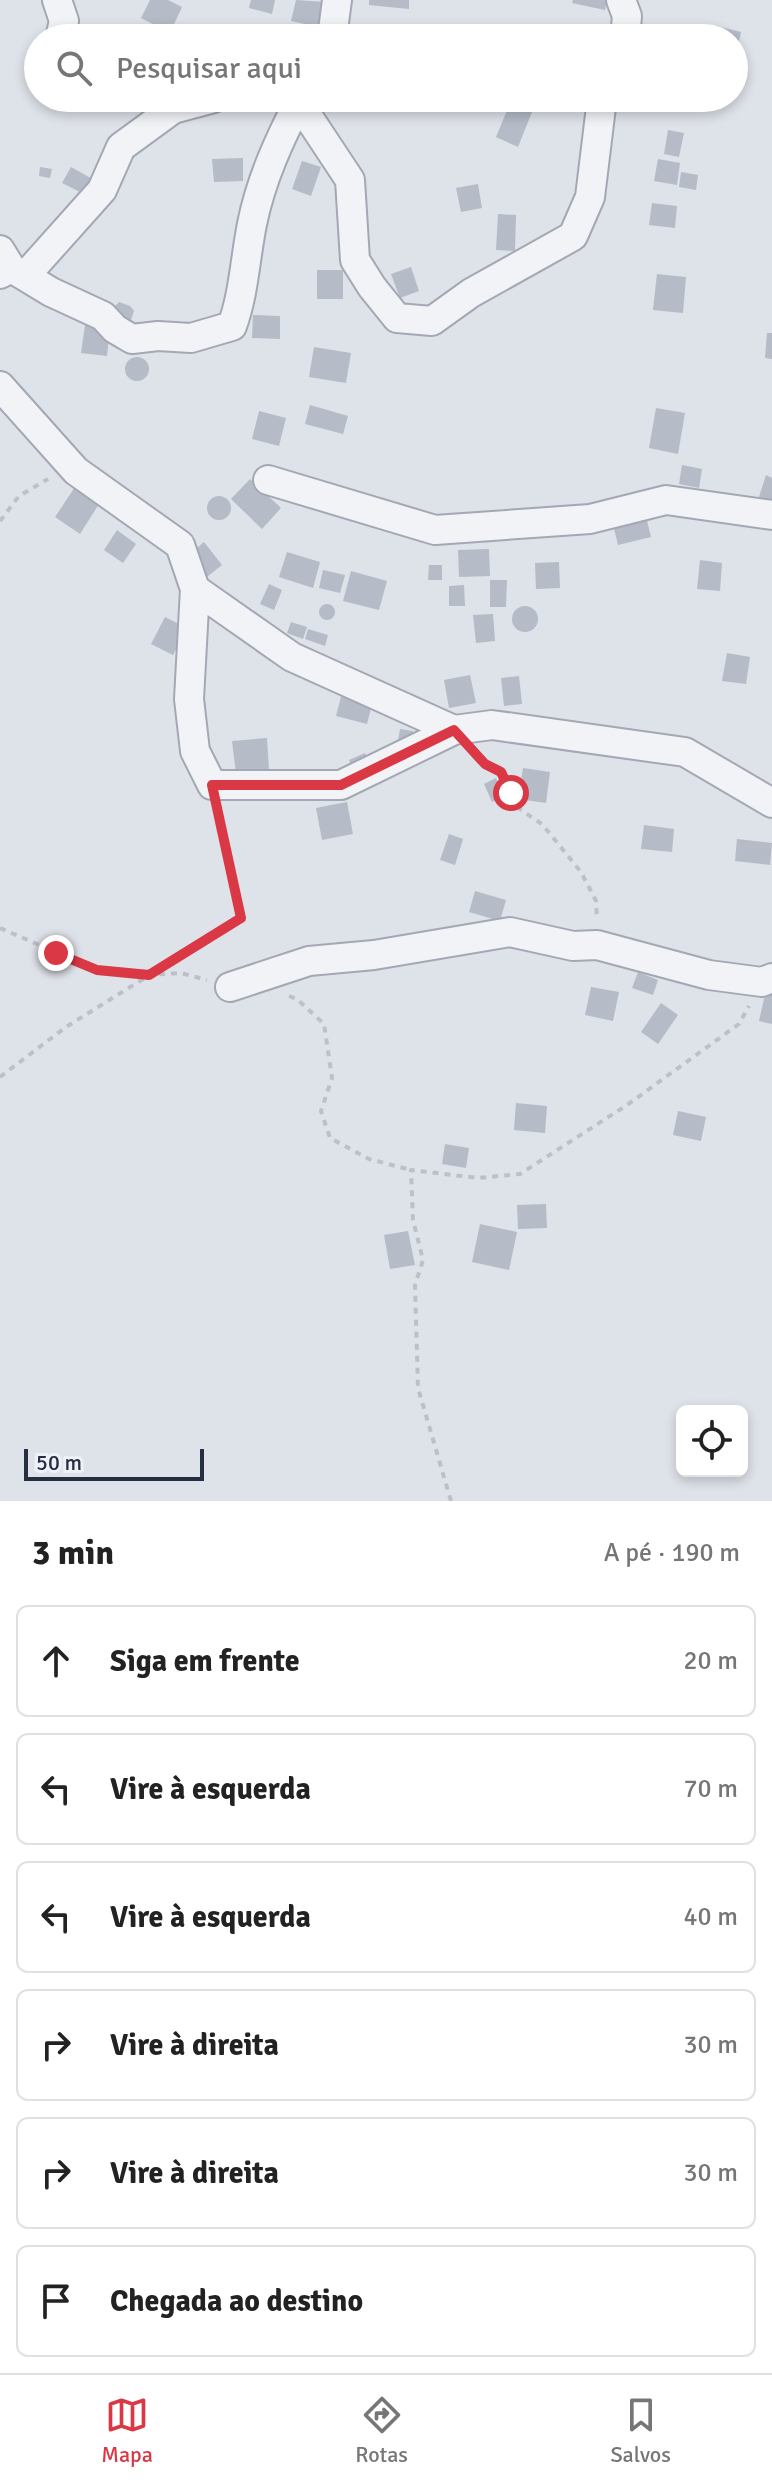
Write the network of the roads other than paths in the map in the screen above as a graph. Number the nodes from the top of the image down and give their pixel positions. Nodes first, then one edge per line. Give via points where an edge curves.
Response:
1 (57, 0) edge
2 (337, 0) edge
3 (621, 0) edge
4 (63, 24) edge
5 (334, 24) edge
6 (626, 24) edge
7 (169, 112) edge
8 (291, 112) edge
9 (304, 112) edge
10 (600, 112) edge
11 (0, 250) edge
12 (15, 274) edge
13 (0, 386) edge
14 (268, 480) dead end
15 (772, 515) edge
16 (195, 589) junction
17 (454, 730) junction
18 (772, 803) edge
19 (767, 980) edge
20 (230, 987) road end

1 - 4 street
2 - 5 street
3 - 6 street
7 - 12 street via 121,147 102,190
8 - 12 street via 252,223 241,303 232,326 191,338 132,339 103,316
9 - 10 street via 350,180 355,260 397,318 432,321 573,236 590,197
11 - 12 street
13 - 16 street via 76,471 180,545
14 - 15 street via 435,530 590,519 666,500
16 - 17 street via 292,657
16 - 17 street via 189,699 195,751 212,785 341,785
17 - 18 street via 492,725 685,752
19 - 20 street via 709,975 597,945 573,946 510,932 309,961

